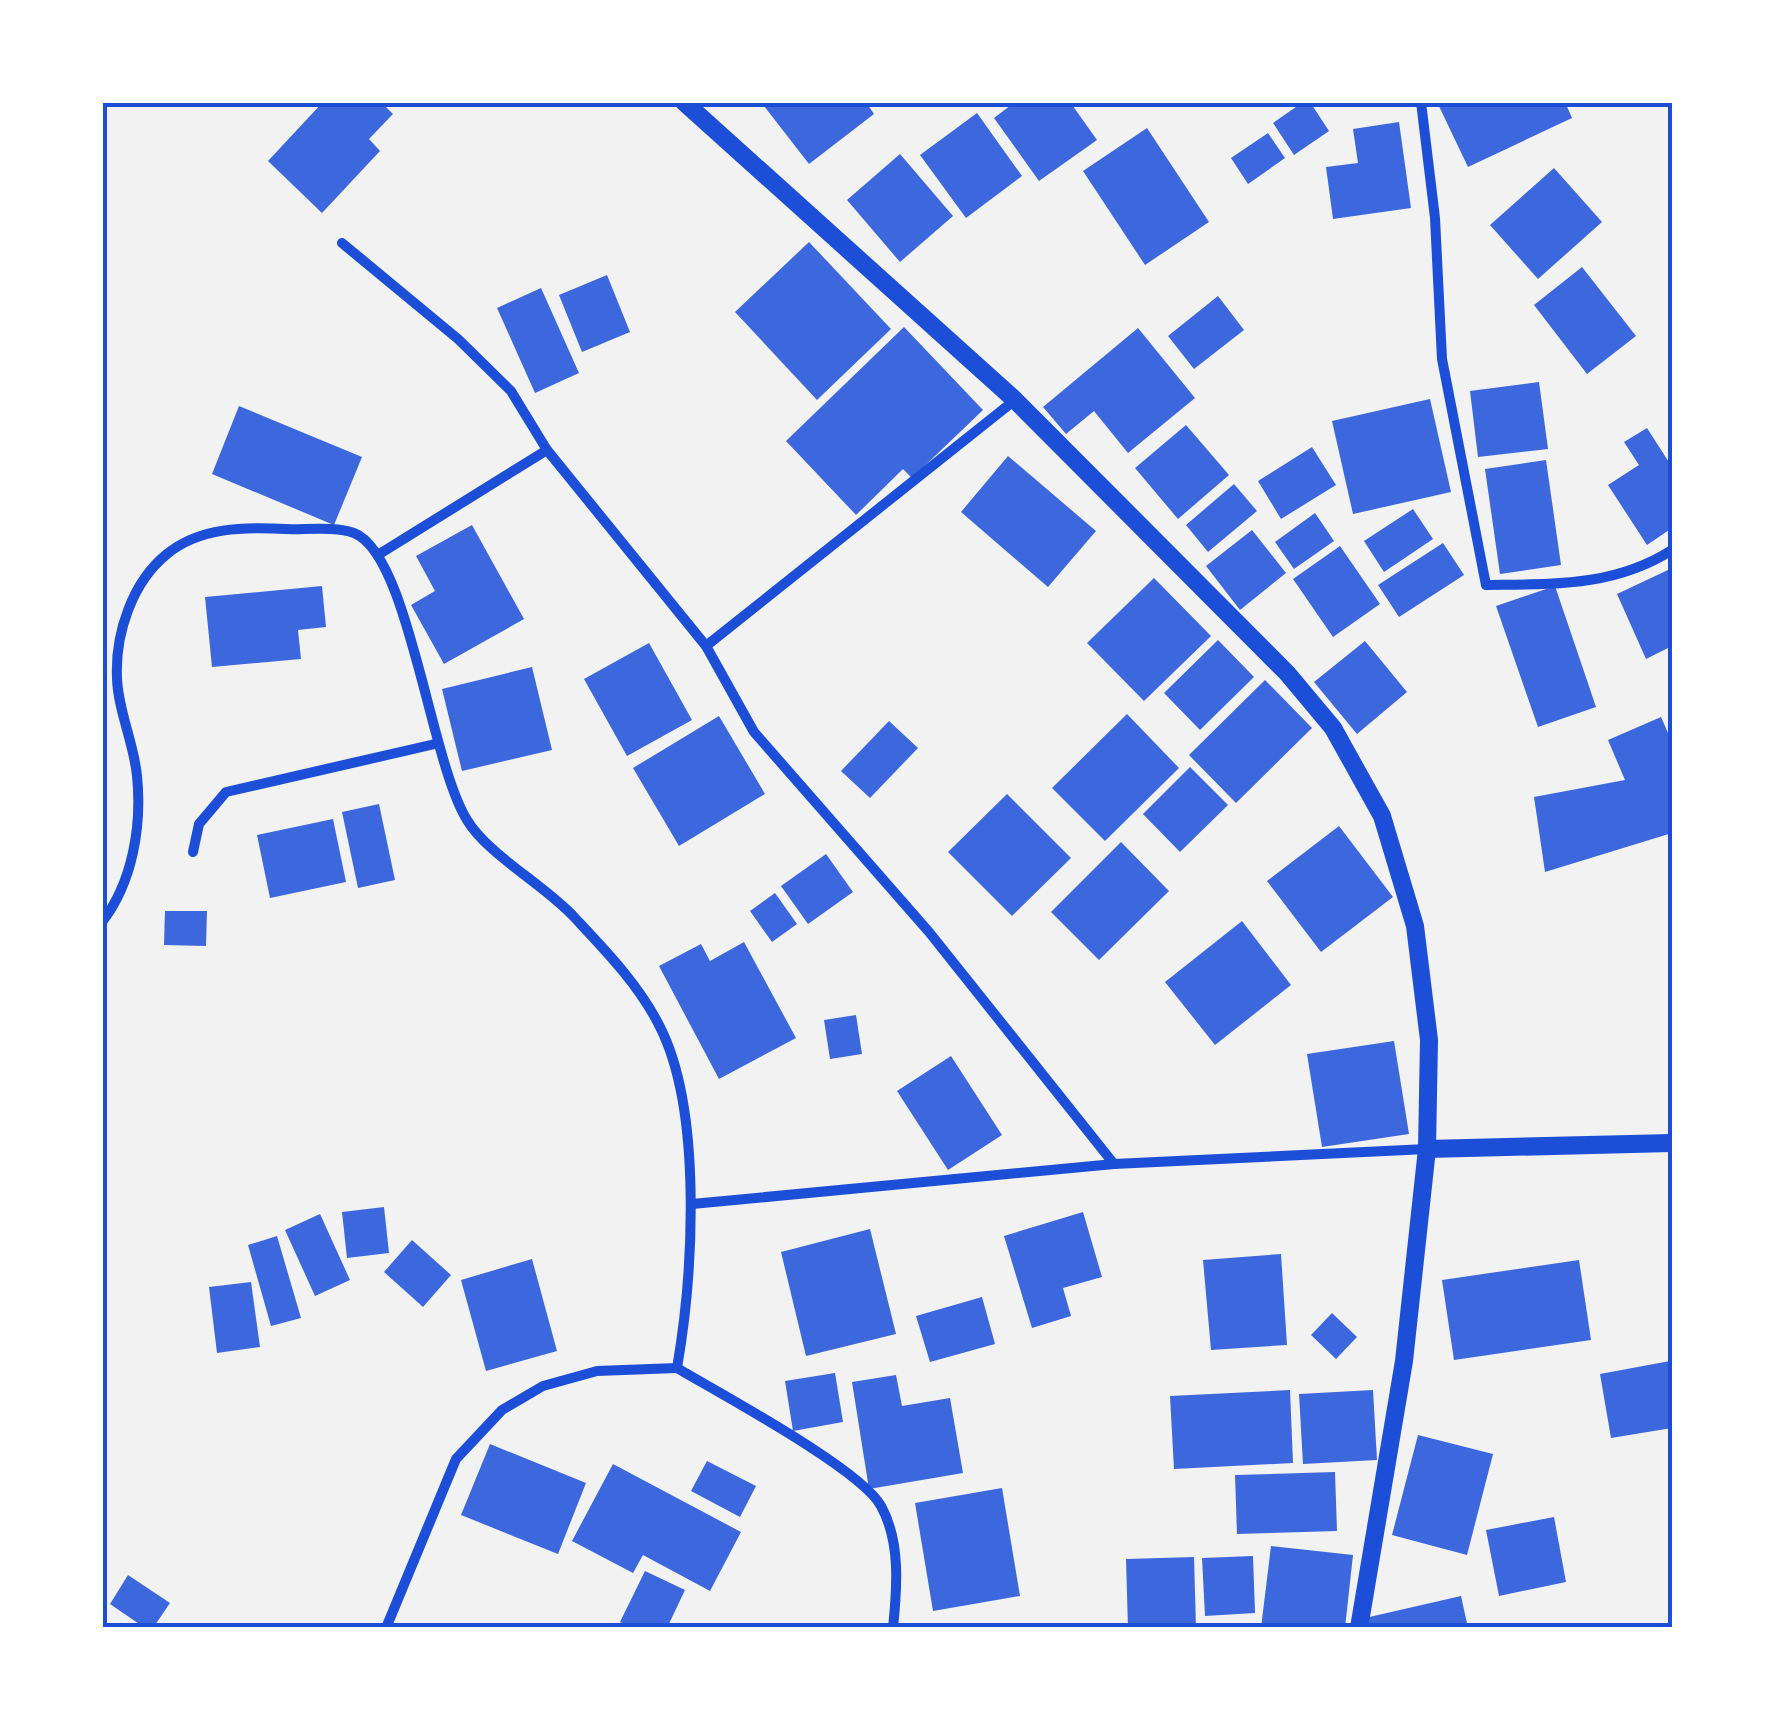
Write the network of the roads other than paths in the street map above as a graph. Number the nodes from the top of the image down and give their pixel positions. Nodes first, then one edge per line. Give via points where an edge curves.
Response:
1 (684, 102) edge
2 (1421, 102) edge
3 (342, 243) dead end
4 (1015, 400) junction
5 (548, 450) junction
6 (1672, 550) edge
7 (380, 554) junction
8 (706, 646) junction
9 (435, 744) junction
10 (192, 852) dead end
11 (102, 922) edge
12 (1672, 1143) edge
13 (1427, 1149) junction
14 (1114, 1164) junction
15 (692, 1204) junction
16 (677, 1368) junction
17 (386, 1628) edge
18 (894, 1628) edge
19 (1359, 1628) edge

1 - 4 street
2 - 6 street via 1442,360 1486,584 1585,584 1646,567
3 - 5 street via 458,338 511,392
4 - 8 street
4 - 13 street via 1287,674 1333,728 1382,816 1415,926 1429,1040
5 - 7 street
5 - 8 street
7 - 9 street via 408,628
7 - 11 street via 354,532 217,529 168,553 134,594 116,679 137,774 138,823 129,868
8 - 14 street via 754,732 929,932
9 - 10 street via 226,792 200,824
9 - 15 street via 468,822 572,915 620,967 660,1027 676,1076
12 - 13 street
13 - 14 street
13 - 19 street via 1404,1361
14 - 15 street
15 - 16 street via 690,1285
16 - 17 street via 597,1372 543,1386 502,1410 456,1459
16 - 18 street via 828,1460 881,1505 898,1573

